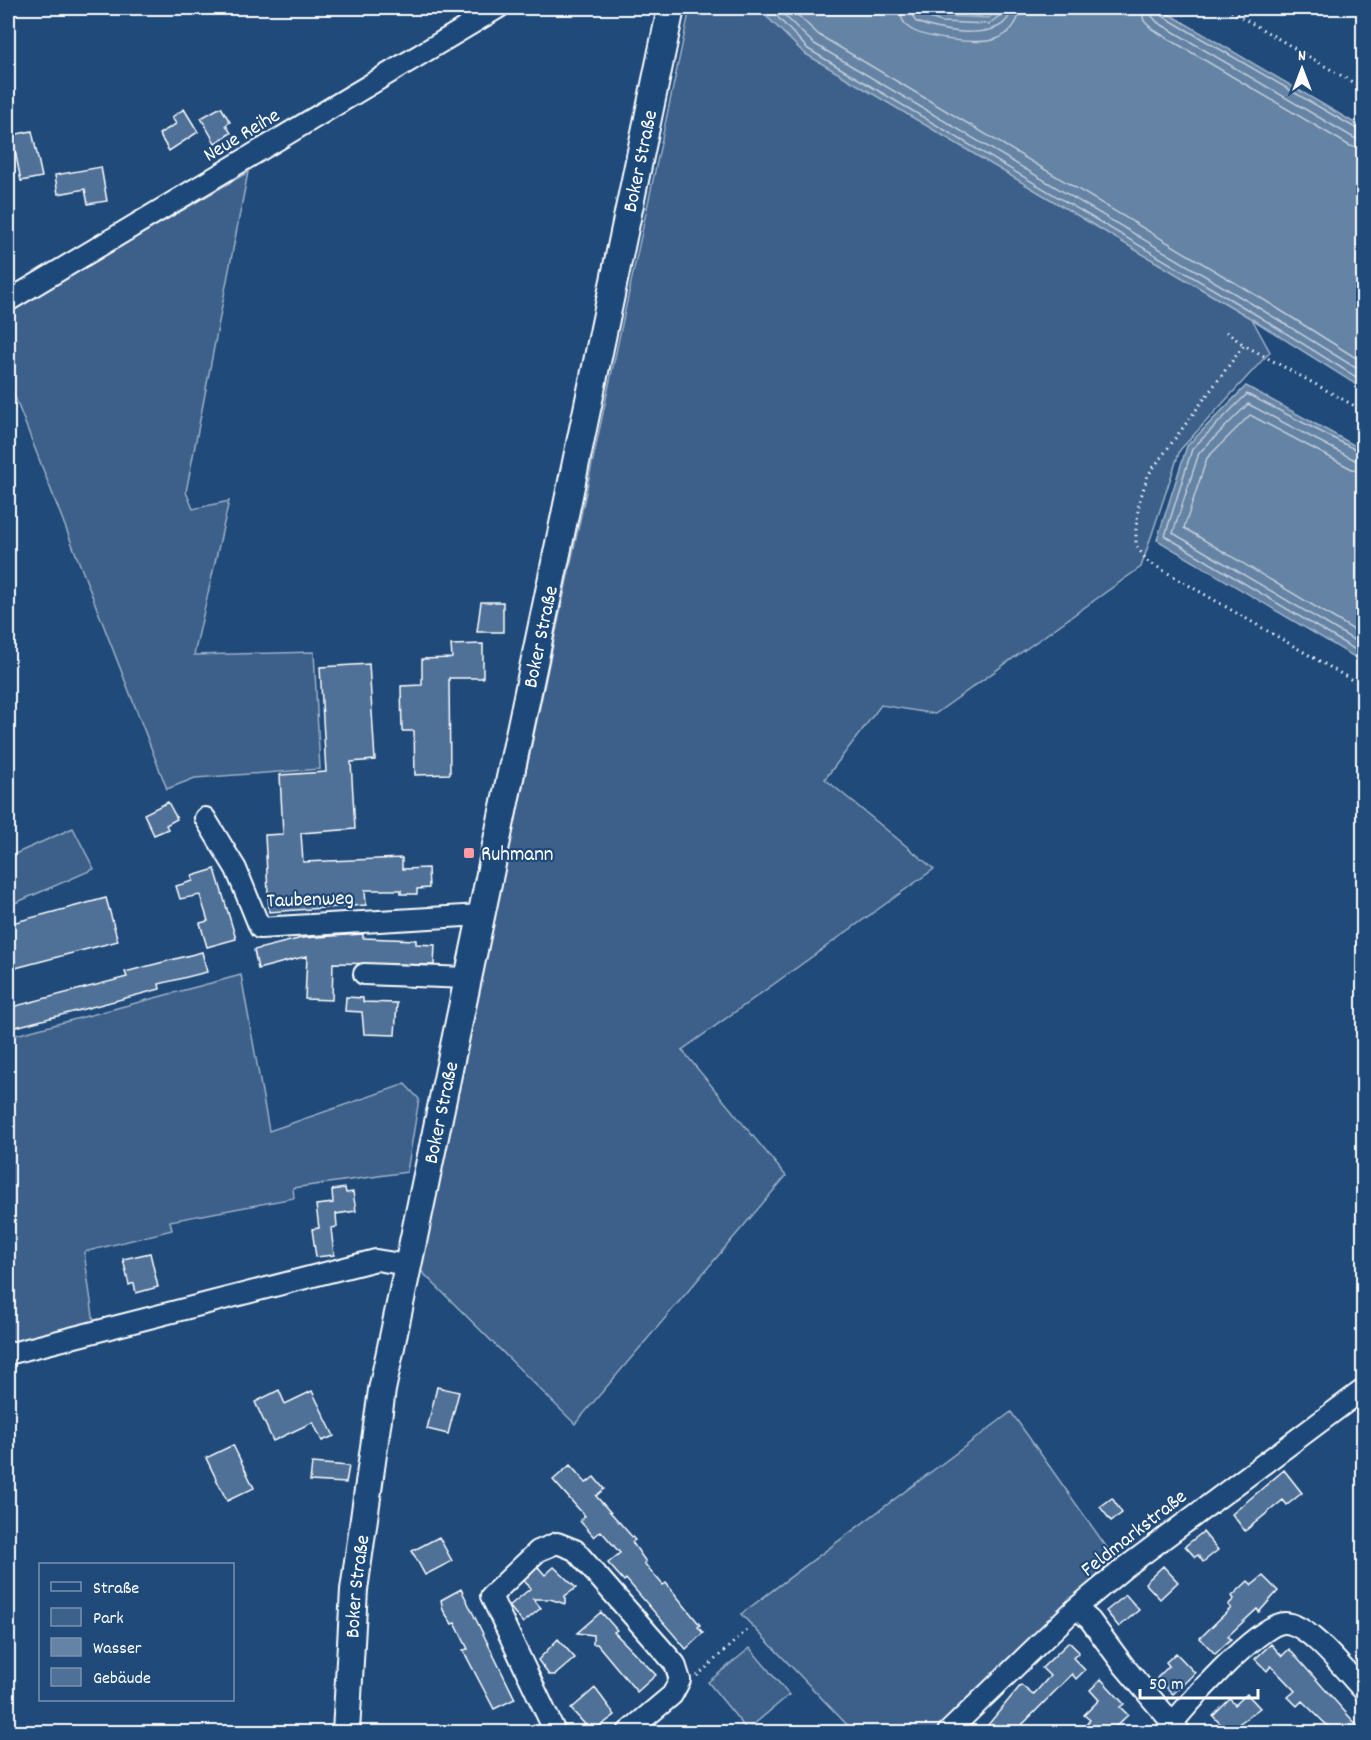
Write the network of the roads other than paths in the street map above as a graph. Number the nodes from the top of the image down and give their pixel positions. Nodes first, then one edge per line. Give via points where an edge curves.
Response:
1 (498, 8) edge
2 (671, 8) edge
3 (8, 301) edge
4 (205, 818) dead end
5 (482, 915) junction
6 (364, 974) dead end
7 (467, 978) junction
8 (407, 1265) junction
9 (8, 1354) edge
10 (1364, 1389) edge
11 (1076, 1608) junction
12 (1364, 1691) edge
13 (1173, 1729) edge
14 (346, 1732) edge
15 (555, 1732) edge
16 (628, 1732) edge
17 (948, 1732) edge

1 - 3 street, Neue Reihe
2 - 5 main road, Boker Straße
4 - 5 street, Taubenweg via 236,869 260,928
5 - 7 main road, Boker Straße
6 - 7 street
7 - 8 main road, Boker Straße
8 - 9 street via 376,1260
8 - 14 main road, Boker Straße via 364,1506 350,1640
10 - 11 street, Feldmarkstraße via 1213,1500
11 - 13 street via 1090,1620
11 - 17 street, Feldmarkstraße
12 - 13 street via 1307,1632 1286,1623 1266,1629 1184,1707
15 - 16 street via 491,1596 538,1551 557,1543 576,1550 675,1664 680,1680 672,1695

